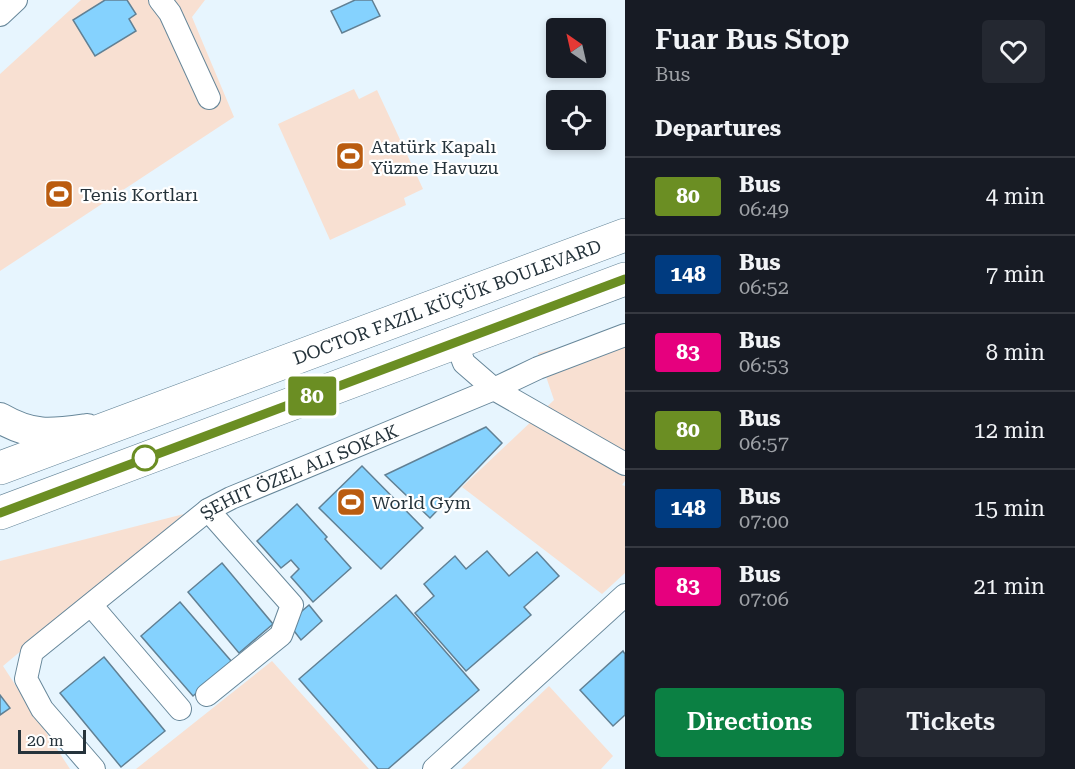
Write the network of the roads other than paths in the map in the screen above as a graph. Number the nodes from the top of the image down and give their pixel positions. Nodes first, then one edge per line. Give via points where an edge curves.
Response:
1 (16, 0) edge
2 (160, 0) edge
3 (0, 15) edge
4 (209, 98) dead end
5 (625, 235) edge
6 (625, 279) edge
7 (625, 336) edge
8 (456, 342) junction
9 (495, 389) junction
10 (0, 418) edge
11 (119, 424) junction
12 (625, 464) edge
13 (0, 468) edge
14 (5, 506) edge
15 (208, 510) junction
16 (625, 596) edge
17 (91, 605) junction
18 (207, 695) dead end
19 (180, 709) dead end
20 (94, 769) edge
21 (434, 769) edge

1 - 3 street
2 - 4 street via 170,13
5 - 11 highway
6 - 8 highway
7 - 9 street, ŞEHIT ÖZEL ALI SOKAK via 538,368
8 - 9 street via 464,363
8 - 14 highway
9 - 12 street
9 - 15 street, ŞEHIT ÖZEL ALI SOKAK
10 - 11 main road via 16,428 50,434
11 - 13 highway
15 - 17 street, ŞEHIT ÖZEL ALI SOKAK
15 - 18 street via 292,605 281,635
16 - 21 street
17 - 19 street
17 - 20 street, ŞEHIT ÖZEL ALI SOKAK via 32,652 26,679 42,709

